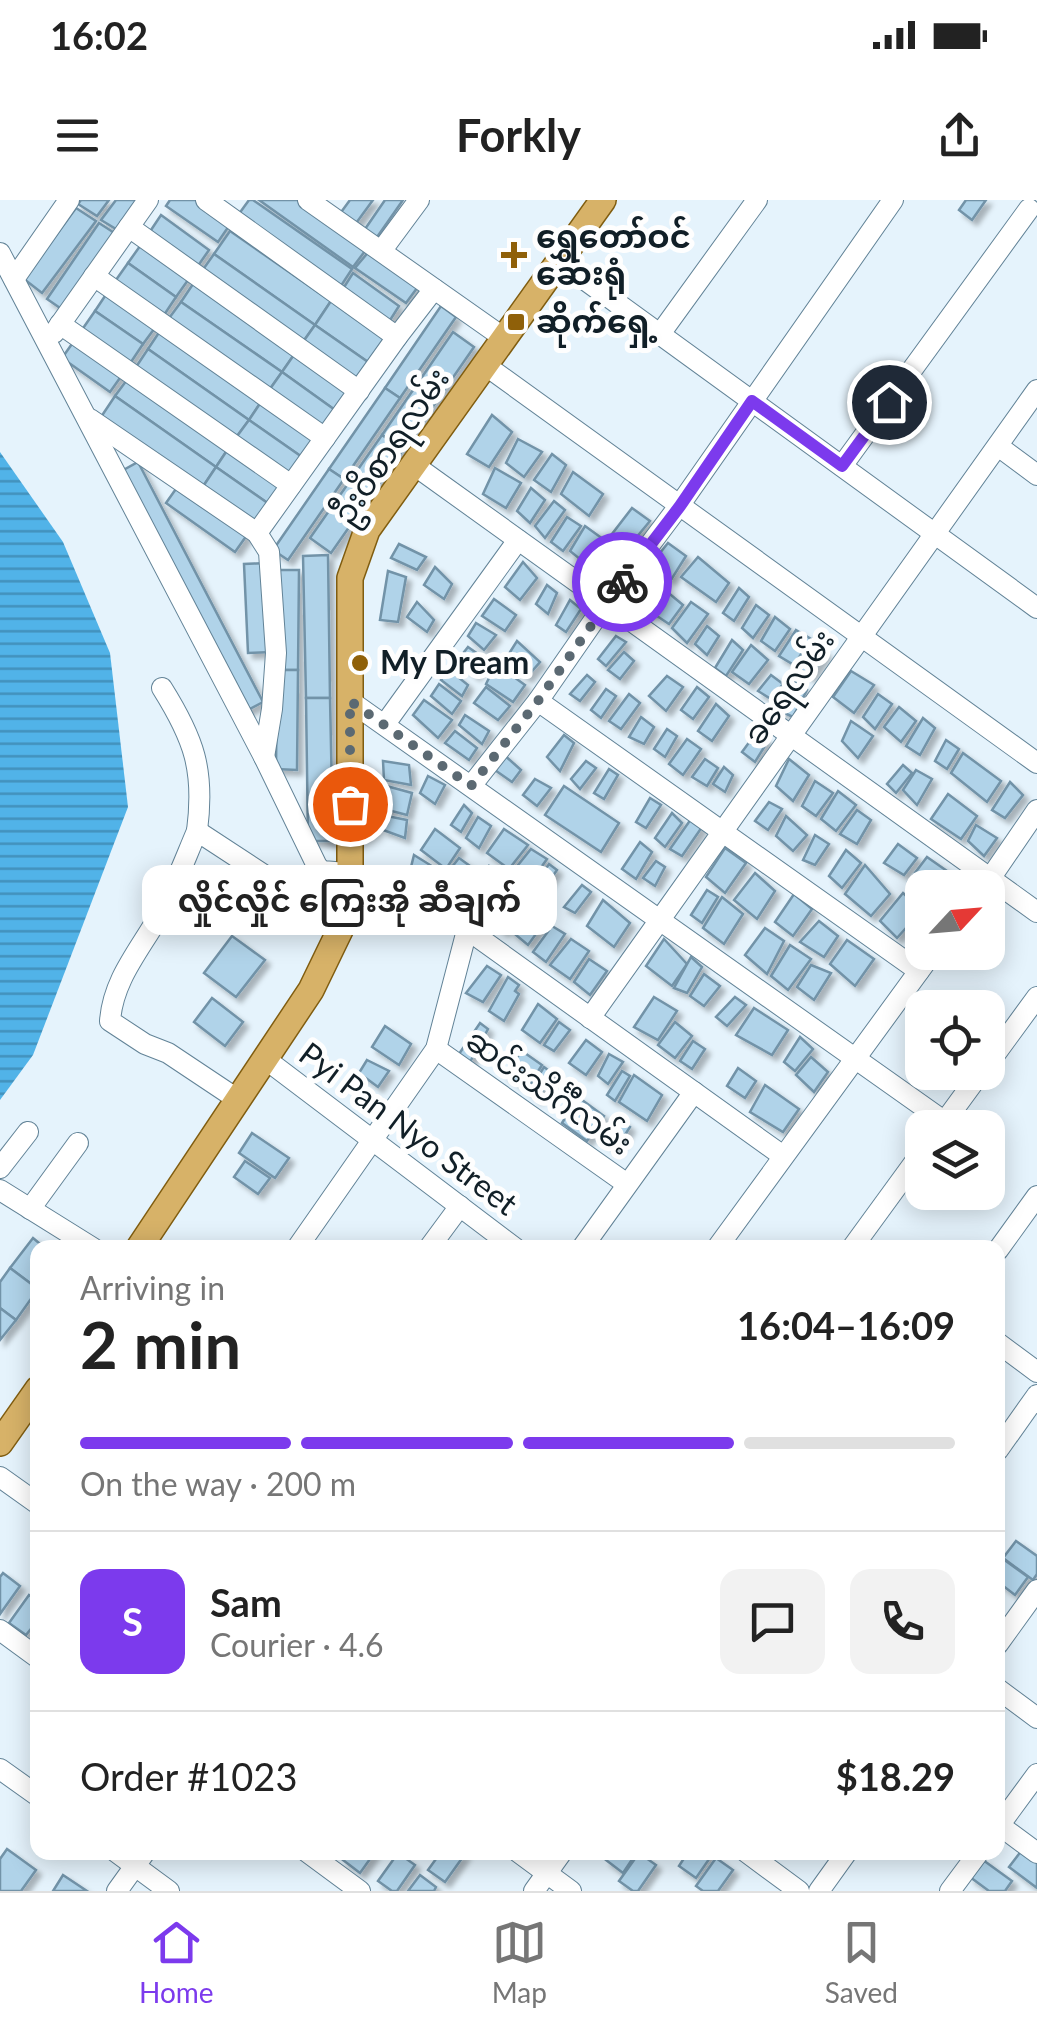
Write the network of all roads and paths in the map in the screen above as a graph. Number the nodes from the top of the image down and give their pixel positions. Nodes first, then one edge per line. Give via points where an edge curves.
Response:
1 (69, 200) edge
2 (148, 200) edge
3 (206, 200) edge
4 (419, 200) edge
5 (602, 200) edge
6 (757, 200) edge
7 (893, 200) edge
8 (322, 204) edge
9 (1027, 208) edge
10 (129, 227) junction
11 (382, 250) junction
12 (0, 252) edge
13 (559, 261) junction
14 (94, 276) junction
15 (14, 279) junction
16 (434, 289) junction
17 (60, 324) junction
18 (660, 334) junction
19 (396, 337) junction
20 (504, 338) junction
21 (47, 342) junction
22 (485, 366) junction
23 (359, 390) junction
24 (1037, 390) edge
25 (752, 401) junction
26 (84, 415) junction
27 (325, 438) junction
28 (998, 446) junction
29 (414, 465) junction
30 (842, 466) junction
31 (1037, 474) edge
32 (292, 485) junction
33 (680, 506) junction
34 (257, 534) junction
35 (935, 534) junction
36 (518, 540) junction
37 (606, 603) junction
38 (1037, 608) edge
39 (862, 637) junction
40 (162, 688) dead end
41 (350, 701) junction
42 (538, 701) junction
43 (385, 724) junction
44 (791, 736) junction
45 (264, 757) junction
46 (1037, 763) edge
47 (471, 786) junction
48 (1037, 810) edge
49 (198, 831) junction
50 (723, 832) junction
51 (970, 870) edge
52 (996, 870) edge
53 (350, 873) junction
54 (1005, 893) edge
55 (1037, 912) edge
56 (660, 920) junction
57 (342, 926) junction
58 (467, 930) junction
59 (919, 971) joint
60 (1037, 996) edge
61 (590, 1018) junction
62 (1005, 1040) edge
63 (436, 1050) junction
64 (264, 1058) junction
65 (855, 1058) junction
66 (694, 1092) junction
67 (236, 1098) junction
68 (923, 1110) edge
69 (28, 1132) dead end
70 (372, 1142) junction
71 (78, 1143) dead end
72 (782, 1156) junction
73 (0, 1168) edge
74 (905, 1177) edge
75 (627, 1184) junction
76 (0, 1190) edge
77 (1037, 1196) edge
78 (460, 1206) junction
79 (30, 1209) junction
80 (1019, 1220) junction
81 (1037, 1234) edge
82 (80, 1240) edge
83 (144, 1240) edge
84 (302, 1240) edge
85 (435, 1240) edge
86 (505, 1240) edge
87 (588, 1240) edge
88 (723, 1240) edge
89 (862, 1240) edge
90 (1005, 1240) edge
91 (1005, 1347) edge
92 (1037, 1372) edge
93 (1037, 1395) edge
94 (30, 1400) edge
95 (1005, 1440) edge
96 (0, 1443) edge
97 (0, 1477) edge
98 (30, 1498) edge
99 (1037, 1590) edge
100 (1005, 1634) edge
101 (4, 1641) edge
102 (30, 1654) edge
103 (1005, 1695) edge
104 (1037, 1718) edge
105 (0, 1769) edge
106 (1037, 1774) edge
107 (30, 1790) edge
108 (1005, 1817) edge
109 (1005, 1831) edge
110 (1037, 1853) edge
111 (140, 1860) edge
112 (318, 1860) edge
113 (524, 1860) edge
114 (556, 1860) edge
115 (757, 1860) edge
116 (841, 1860) edge
117 (973, 1860) edge
118 (541, 1882) edge
119 (117, 1891) edge
120 (169, 1891) edge
121 (360, 1891) edge
122 (571, 1891) edge
123 (800, 1891) edge
124 (819, 1891) edge
125 (950, 1891) edge

1 - 15 street
2 - 10 street
3 - 19 street
4 - 11 street
5 - 13 main road, ဦးဝိစာရလမ်း
6 - 18 street
7 - 25 street
8 - 11 street
9 - 30 street
10 - 14 street
10 - 23 street
11 - 16 street
12 - 15 street
13 - 18 street
13 - 20 main road, ဦးဝိစာရလမ်း
14 - 17 street
14 - 27 street
15 - 21 street
16 - 19 street
16 - 20 street
17 - 21 street
17 - 32 street
18 - 25 street
19 - 23 street
20 - 22 main road, ဦးဝိစာရလမ်း
21 - 26 street
22 - 29 main road, ဦးဝိစာရလမ်း
22 - 33 street
23 - 27 street
24 - 28 street, ခရေလမ်း
25 - 30 street
25 - 33 street
26 - 34 street
26 - 45 street
27 - 32 street
28 - 31 street
28 - 35 street, ခရေလမ်း
29 - 36 street
29 - 41 main road, ဦးဝိစာရလမ်း via 367,530 350,578
30 - 35 street
32 - 34 street
33 - 37 street
33 - 39 street
34 - 45 street via 268,552 276,653
35 - 38 street
35 - 39 street, ခရေလမ်း
36 - 37 street
36 - 43 street
37 - 42 street
37 - 44 street
39 - 44 street, ခရေလမ်း
39 - 46 street
40 - 49 street via 186,726 198,766
41 - 43 street
41 - 53 main road, ဦးဝိစာရလမ်း
42 - 47 street
42 - 50 street
43 - 47 street
44 - 50 street, ခရေလမ်း
44 - 51 street
45 - 53 street via 317,866
47 - 56 street
48 - 52 street
49 - 57 street
49 - 67 street via 160,914 116,986 110,1021
50 - 56 street, ခရေလမ်း
50 - 59 street
53 - 57 main road, ဦးဝိစာရလမ်း
53 - 58 street via 414,892
54 - 55 street
56 - 61 street, ခရေလမ်း
56 - 65 street
57 - 64 main road, ဦးဝိစာရလမ်း via 311,990
58 - 61 street
58 - 63 street
59 - 65 street
60 - 62 street
61 - 66 street
63 - 70 street
63 - 75 street, ဆင်းသိင်္ဂီလမ်း
64 - 67 main road, ဦးဝိစာရလမ်း
64 - 70 street, Pyi Pan Nyo Street
65 - 68 street
65 - 72 street
66 - 72 street
66 - 75 street
67 - 83 main road, ဦးဝိစာရလမ်း
69 - 73 street
70 - 78 street, Pyi Pan Nyo Street
70 - 84 street
71 - 79 street
72 - 88 street
74 - 89 street
75 - 87 street
76 - 79 street
77 - 80 street
78 - 85 street
78 - 86 street, Pyi Pan Nyo Street
79 - 82 street
80 - 81 street
80 - 90 street
91 - 92 street
93 - 95 street
94 - 96 main road
97 - 98 street
99 - 100 street
101 - 102 street
103 - 104 street
105 - 107 street
106 - 108 street
109 - 110 street
111 - 119 street
111 - 120 street
112 - 121 street
113 - 118 street
114 - 118 street
115 - 123 street
116 - 124 street
117 - 125 street
118 - 122 street

